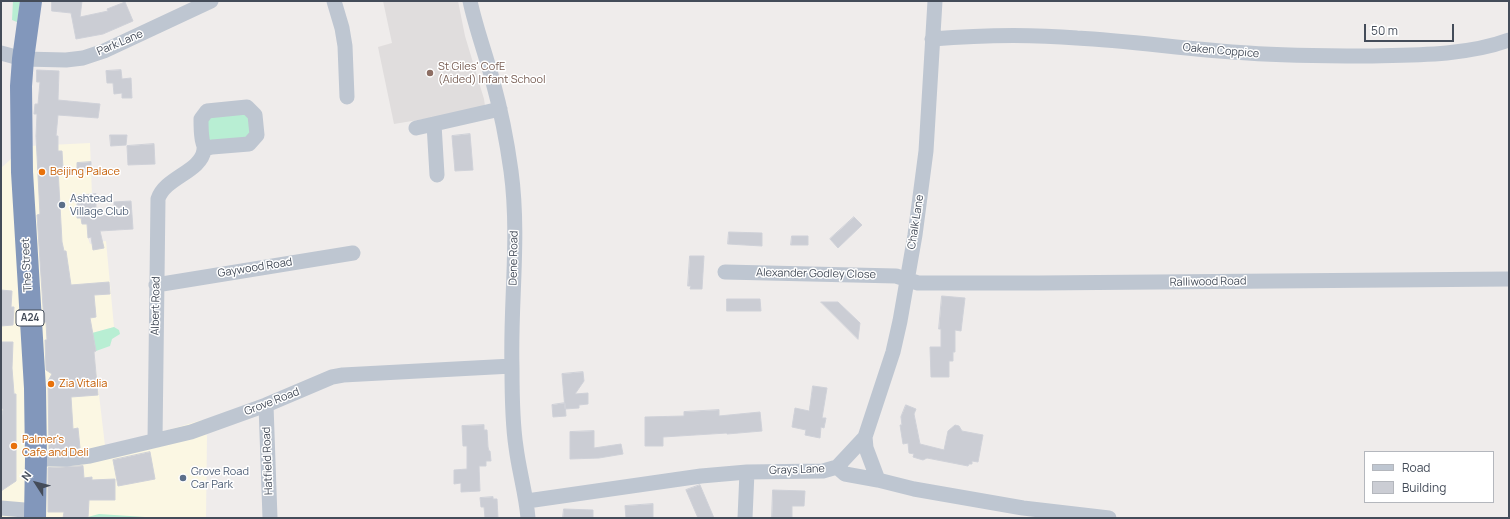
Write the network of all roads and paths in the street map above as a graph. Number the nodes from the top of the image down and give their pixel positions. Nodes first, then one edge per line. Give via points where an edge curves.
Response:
1 (31, 1) edge
2 (211, 1) edge
3 (334, 1) edge
4 (470, 1) edge
5 (935, 1) edge
6 (932, 38) junction
7 (1509, 40) edge
8 (1, 53) edge
9 (23, 59) junction
10 (347, 97) dead end
11 (500, 108) junction
12 (434, 124) junction
13 (416, 128) dead end
14 (204, 149) dead end
15 (437, 175) dead end
16 (353, 253) dead end
17 (725, 272) dead end
18 (1509, 279) edge
19 (906, 280) junction
20 (156, 285) junction
21 (512, 366) junction
22 (266, 405) junction
23 (865, 437) junction
24 (155, 440) junction
25 (36, 459) junction
26 (837, 467) junction
27 (747, 472) junction
28 (878, 480) junction
29 (527, 501) junction
30 (1, 508) edge
31 (36, 514) edge
32 (270, 518) edge
33 (528, 518) edge
34 (745, 518) edge
35 (1110, 518) edge

1 - 9 highway, A24
2 - 9 street, Park Lane via 90,56 66,60
3 - 10 street via 345,46
4 - 11 street, Dene Road
5 - 6 street, Chalk Lane
6 - 7 street, Oaken Coppice via 1077,38 1247,53 1315,56 1450,52
6 - 19 street, Chalk Lane via 926,151
8 - 9 street, Park Lane
9 - 25 highway, The Street / A24 via 22,172 35,388
11 - 12 street
11 - 21 street, Dene Road via 513,191
12 - 13 street
12 - 15 street
14 - 20 street, Albert Road via 196,165 163,188 158,199
16 - 20 street, Gaywood Road
17 - 19 street, Alexander Godley Close via 896,276
18 - 19 street, Ralliwood Road via 1039,284 918,283
19 - 23 street, Chalk Lane via 893,352
20 - 24 street, Albert Road
21 - 22 street, Grove Road via 343,375 332,377
21 - 29 street, Dene Road via 515,445
22 - 24 street, Grove Road via 190,432
22 - 32 street, Hatfield Road
23 - 26 street, Chalk Lane
23 - 28 street via 866,448
24 - 25 street, Grove Road via 90,456
25 - 31 highway, The Street / A24
26 - 27 street, Grays Lane via 823,471
26 - 28 street, Grays Lane via 845,474
27 - 29 street, Grays Lane via 700,476
27 - 34 street
28 - 35 street, Grays Lane via 914,489 1023,508
29 - 33 street, Dene Road
30 - 31 street

